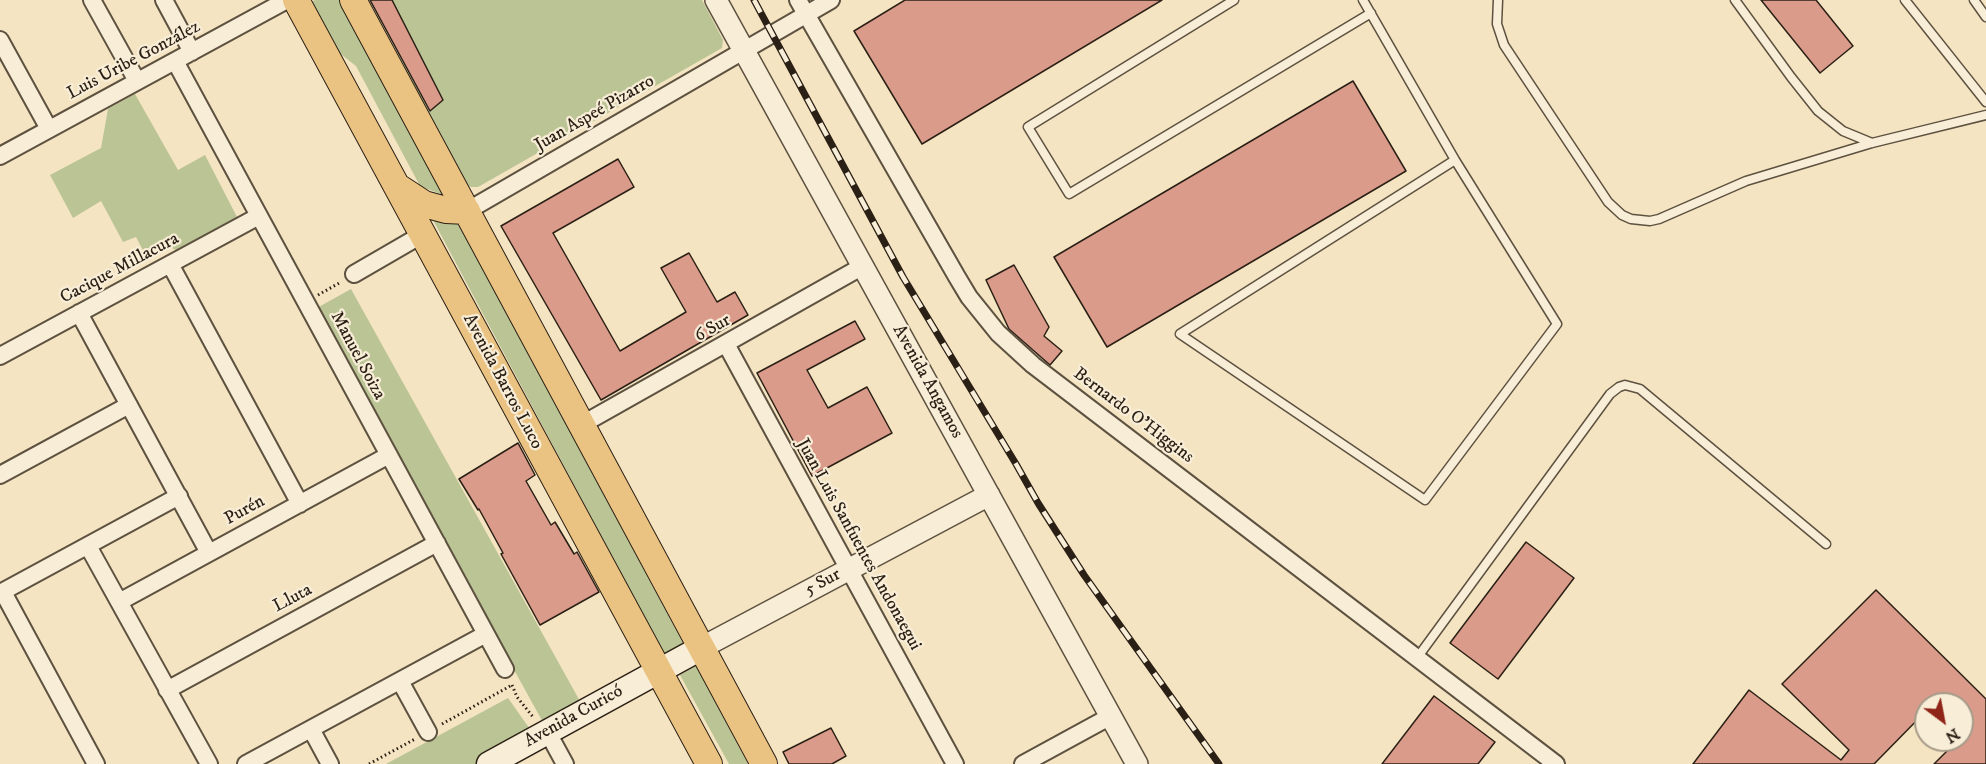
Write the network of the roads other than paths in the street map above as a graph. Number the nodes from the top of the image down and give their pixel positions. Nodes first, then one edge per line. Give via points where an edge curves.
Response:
1 (93, 0) edge
2 (164, 0) edge
3 (287, 0) edge
4 (296, 0) edge
5 (353, 0) edge
6 (716, 0) edge
7 (831, 0) edge
8 (1234, 0) edge
9 (1364, 0) edge
10 (1498, 0) edge
11 (1735, 0) edge
12 (1905, 0) edge
13 (1974, 0) edge
14 (802, 7) edge
15 (1371, 13) junction
16 (1986, 16) edge
17 (0, 40) edge
18 (743, 51) junction
19 (192, 52) junction
20 (175, 61) junction
21 (137, 81) junction
22 (1986, 102) edge
23 (1986, 115) edge
24 (50, 129) junction
25 (1872, 143) junction
26 (0, 156) edge
27 (1455, 160) junction
28 (395, 184) junction
29 (466, 211) junction
30 (259, 216) junction
31 (423, 234) junction
32 (170, 264) junction
33 (863, 267) junction
34 (354, 274) road end
35 (79, 313) junction
36 (726, 344) junction
37 (0, 356) edge
38 (129, 405) junction
39 (581, 425) junction
40 (389, 455) junction
41 (0, 475) edge
42 (989, 495) junction
43 (179, 496) junction
44 (300, 504) junction
45 (437, 543) junction
46 (1826, 544) dead end
47 (88, 546) junction
48 (209, 553) junction
49 (849, 569) junction
50 (2, 592) edge
51 (119, 602) junction
52 (486, 634) junction
53 (701, 648) junction
54 (1417, 658) junction
55 (505, 669) dead end
56 (658, 671) junction
57 (400, 681) junction
58 (167, 690) junction
59 (1111, 716) junction
60 (310, 729) junction
61 (547, 731) junction
62 (428, 732) dead end
63 (96, 764) edge
64 (208, 764) edge
65 (246, 764) edge
66 (330, 764) edge
67 (489, 764) edge
68 (565, 764) edge
69 (709, 764) edge
70 (764, 764) edge
71 (955, 764) edge
72 (1023, 764) edge
73 (1137, 764) edge
74 (1556, 764) edge

1 - 21 street
2 - 19 street
3 - 19 street, Luis Uribe González
4 - 28 main road, Avenida Barros Luco
5 - 29 main road
6 - 18 street, Avenida Angamos
7 - 14 street, Juan Aspeé Pizarro
8 - 15 lane via 1028,127 1069,194
9 - 15 lane
10 - 25 lane via 1497,24 1504,45 1608,202 1631,219 1659,219 1746,181
11 - 25 lane via 1818,111 1843,131
12 - 22 lane
13 - 16 lane
14 - 18 street, Juan Aspeé Pizarro
14 - 54 street, Bernardo O'Higgins via 969,297 998,333 1033,364
15 - 27 lane
17 - 24 street
18 - 29 street, Juan Aspeé Pizarro
18 - 33 street, Avenida Angamos
19 - 20 street, Luis Uribe González
20 - 21 street, Luis Uribe González
20 - 30 street, Manuel Soiza
21 - 24 street, Luis Uribe González
23 - 25 lane
24 - 26 street, Luis Uribe González
27 - 27 lane via 1557,324 1425,500 1180,334
28 - 29 main road via 424,204
28 - 31 main road, Avenida Barros Luco
29 - 39 main road
30 - 32 street, Cacique Millacura
30 - 40 street, Manuel Soiza
31 - 34 street
31 - 56 main road, Avenida Barros Luco
32 - 35 street, Cacique Millacura
32 - 44 street
33 - 36 street, 6 Sur
33 - 42 street, Avenida Angamos
35 - 37 street, Cacique Millacura
35 - 38 street
36 - 39 street, 6 Sur
36 - 49 street, Juan Luis Sanfuentes Andonaegui
38 - 41 street
38 - 43 street
39 - 53 main road
40 - 44 street, Purén
40 - 45 street, Manuel Soiza
42 - 49 street, 5 Sur
42 - 59 street, Avenida Angamos
43 - 47 street
43 - 48 street
44 - 48 street, Purén
45 - 52 street, Manuel Soiza
45 - 58 street, Lluta
46 - 54 lane via 1640,389 1625,385 1610,394
47 - 50 street
47 - 51 street
48 - 51 street, Purén
49 - 53 street, 5 Sur
49 - 71 street, Juan Luis Sanfuentes Andonaegui
50 - 63 street
51 - 58 street
52 - 55 street, Manuel Soiza
52 - 57 street
53 - 56 main road, 5 Sur
53 - 70 main road
54 - 74 street, Bernardo O'Higgins
56 - 61 main road, Avenida Curicó
56 - 69 main road, Avenida Barros Luco
57 - 60 street
57 - 62 street
58 - 64 street
59 - 72 street
59 - 73 street, Avenida Angamos
60 - 65 street
60 - 66 street
61 - 67 main road, Avenida Curicó
61 - 68 street

